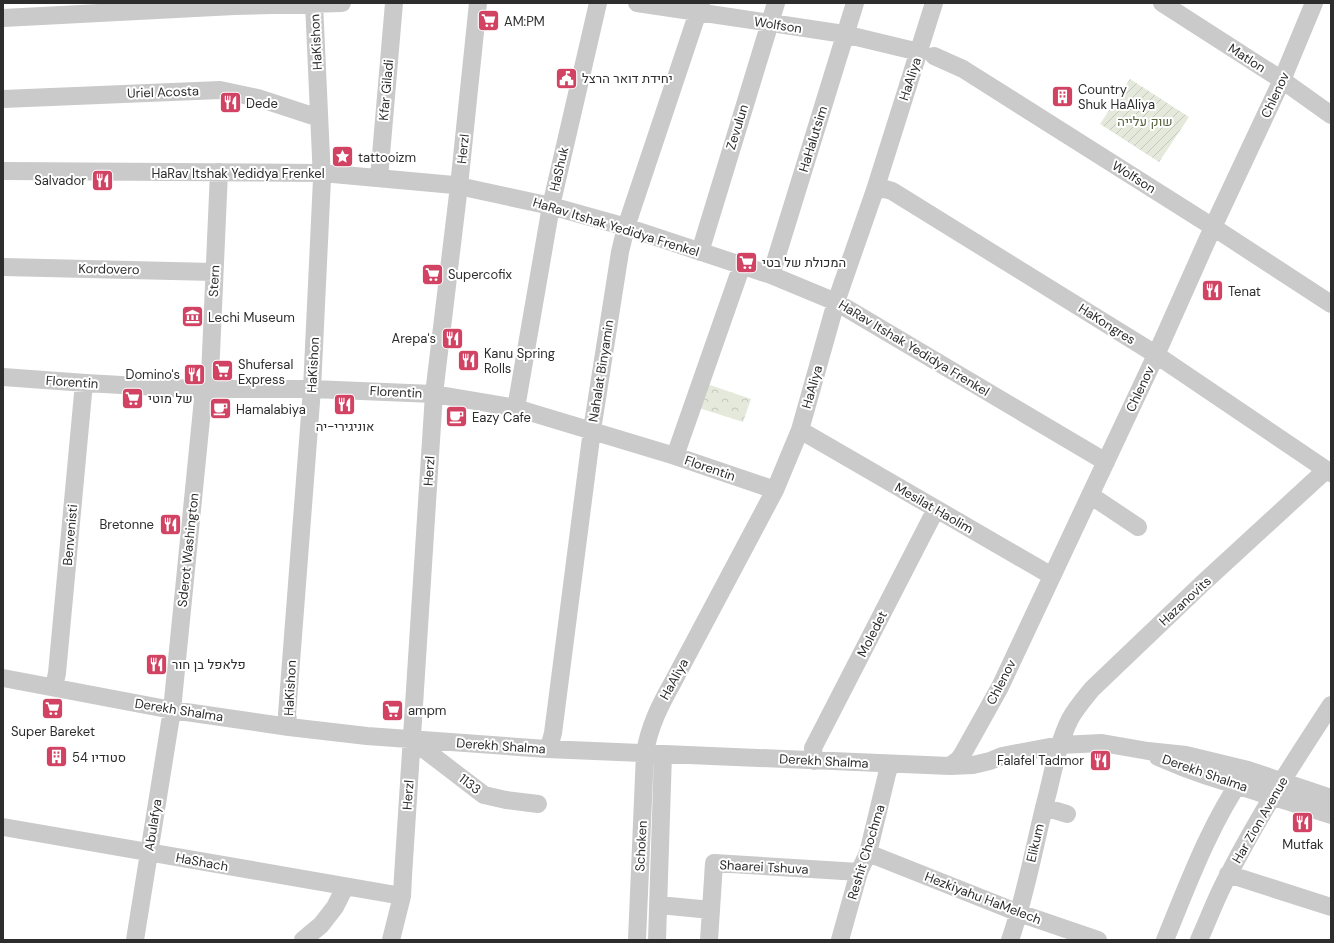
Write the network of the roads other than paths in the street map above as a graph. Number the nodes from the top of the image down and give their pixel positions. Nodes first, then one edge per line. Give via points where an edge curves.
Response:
1 (342, 3) edge
2 (394, 3) edge
3 (478, 3) edge
4 (598, 3) edge
5 (637, 3) edge
6 (776, 3) edge
7 (855, 3) edge
8 (934, 3) edge
9 (1162, 3) edge
10 (1314, 3) edge
11 (314, 4) edge
12 (234, 5) edge
13 (156, 7) edge
14 (700, 7) edge
15 (75, 9) edge
16 (3, 18) edge
17 (768, 24) junction
18 (844, 34) junction
19 (927, 54) junction
20 (1282, 80) junction
21 (3, 99) edge
22 (1331, 115) edge
23 (319, 118) junction
24 (3, 171) edge
25 (219, 172) junction
26 (322, 173) junction
27 (379, 178) junction
28 (459, 186) junction
29 (875, 190) junction
30 (551, 206) junction
31 (1213, 227) junction
32 (626, 228) junction
33 (700, 252) junction
34 (742, 265) junction
35 (3, 267) edge
36 (214, 272) junction
37 (771, 275) junction
38 (836, 302) junction
39 (1331, 304) edge
40 (1156, 355) junction
41 (3, 377) edge
42 (84, 383) junction
43 (204, 389) junction
44 (312, 389) junction
45 (434, 394) junction
46 (516, 408) junction
47 (592, 430) junction
48 (800, 430) junction
49 (675, 456) junction
50 (1106, 462) junction
51 (1328, 471) edge
52 (775, 490) junction
53 (1090, 496) junction
54 (936, 509) junction
55 (1138, 527) dead end
56 (1052, 576) junction
57 (3, 678) edge
58 (54, 687) junction
59 (1331, 705) edge
60 (172, 710) junction
61 (289, 727) junction
62 (412, 740) junction
63 (1060, 745) junction
64 (547, 749) junction
65 (1148, 751) junction
66 (654, 753) junction
67 (814, 761) junction
68 (956, 761) junction
69 (893, 764) junction
70 (1248, 770) junction
71 (1207, 776) junction
72 (1237, 786) junction
73 (1277, 789) junction
74 (1331, 798) edge
75 (538, 804) dead end
76 (1044, 807) junction
77 (1220, 813) junction
78 (1067, 814) dead end
79 (1331, 815) edge
80 (3, 828) edge
81 (149, 853) junction
82 (868, 853) junction
83 (859, 872) junction
84 (1228, 874) junction
85 (345, 887) junction
86 (402, 896) junction
87 (659, 905) junction
88 (1331, 907) edge
89 (711, 910) junction
90 (1019, 913) junction
91 (394, 932) edge
92 (135, 940) edge
93 (303, 940) edge
94 (407, 940) edge
95 (637, 940) edge
96 (658, 940) edge
97 (709, 940) edge
98 (840, 940) edge
99 (1010, 940) edge
100 (1098, 940) edge
101 (1165, 940) edge
102 (1199, 940) edge

1 - 11 street
2 - 27 street, Kfar Giladi
3 - 28 street, Herzl
4 - 30 street, HaShuk
5 - 14 street, Wolfson
6 - 17 street, Zevulun
7 - 18 street, HaHalutsim
8 - 19 street, HaAliya
9 - 20 street, Matlon
10 - 20 street, Chlenov
11 - 12 street
11 - 23 street, HaKishon
12 - 13 street
13 - 15 street
14 - 17 street, Wolfson
14 - 32 street, Nahalat Binyamin
15 - 16 street
17 - 18 street, Wolfson
17 - 33 street, Zevulun
18 - 19 street, Wolfson
18 - 37 street, HaHalutsim
19 - 29 street, HaAliya
19 - 31 street, Wolfson via 963,69
20 - 22 street, Matlon
20 - 31 street, Chlenov
21 - 23 street, Uriel Acosta via 220,90 258,98
23 - 26 street, HaKishon
24 - 25 street, HaRav Itshak Yedidya Frenkel
25 - 26 street, HaRav Itshak Yedidya Frenkel
25 - 36 street, Stern
26 - 27 street, HaRav Itshak Yedidya Frenkel
26 - 44 street, HaKishon
27 - 28 street, HaRav Itshak Yedidya Frenkel
28 - 30 street, HaRav Itshak Yedidya Frenkel
28 - 45 street, Herzl
29 - 38 street, HaAliya
29 - 40 street, HaKongres via 892,191
30 - 32 street, HaRav Itshak Yedidya Frenkel
30 - 46 street, HaShuk
31 - 39 street, Wolfson
31 - 40 street, Chlenov
32 - 33 street, HaRav Itshak Yedidya Frenkel
32 - 47 street, Nahalat Binyamin
33 - 34 street, HaRav Itshak Yedidya Frenkel
34 - 37 street, HaRav Itshak Yedidya Frenkel
34 - 49 street
35 - 36 street, Kordovero
36 - 43 street, Stern via 210,376
37 - 38 street, HaRav Itshak Yedidya Frenkel
38 - 48 street, HaAliya
38 - 50 street, HaRav Itshak Yedidya Frenkel
40 - 50 street, Chlenov
40 - 51 street, HaKongres
41 - 42 street, Florentin
42 - 43 street, Florentin
42 - 58 street, Benvenisti
43 - 44 street, Florentin
43 - 60 street, Sderot Washington
44 - 45 street, Florentin
44 - 61 street, HaKishon via 287,714
45 - 46 street, Florentin
45 - 62 street, Herzl
46 - 47 street, Florentin
47 - 49 street, Florentin
47 - 64 street, Nahalat Binyamin via 552,739
48 - 52 street, HaAliya
48 - 54 street, Mesilat Haolim
49 - 52 street, Florentin
50 - 53 street, Chlenov
51 - 63 street, Hazanovits via 1092,689 1070,718
52 - 66 street, HaAliya via 660,706 647,740
53 - 55 street
53 - 56 street, Chlenov
54 - 56 street, Mesilat Haolim
54 - 67 street, Moledet via 813,748
56 - 68 street, Chlenov via 1000,687
57 - 58 street, Derekh Shalma
58 - 60 street, Derekh Shalma
59 - 73 street, Har Zion Avenue
60 - 61 street, Derekh Shalma
60 - 81 street, Abulafya
61 - 62 street, Derekh Shalma
62 - 64 street, Derekh Shalma
62 - 75 street, 1133 via 484,795
62 - 86 street, Herzl
63 - 65 street, Derekh Shalma via 1102,743
63 - 68 street, Derekh Shalma via 1002,756
63 - 76 street, Elikum
64 - 66 street, Derekh Shalma
65 - 70 street, Derekh Shalma via 1186,755
65 - 71 street, Derekh Shalma via 1164,760
66 - 67 street, Derekh Shalma
66 - 87 street, Schoken
66 - 95 street, Schoken
67 - 69 street, Derekh Shalma
68 - 69 street, Derekh Shalma
69 - 82 street, Reshit Chochma via 888,770
70 - 72 street
70 - 73 street, Derekh Shalma
71 - 72 street, Derekh Shalma
71 - 77 street via 1213,780 1220,793
72 - 73 street, Derekh Shalma
72 - 77 street
73 - 74 street, Derekh Shalma
73 - 79 street, Derekh Shalma
73 - 84 street, Har Zion Avenue
76 - 78 street
76 - 90 street, Elikum
77 - 101 street
80 - 81 street, HaShach
81 - 85 street, HaShach
81 - 92 street, Abulafya
82 - 83 street, Reshit Chochma
82 - 90 street, Hezkiyahu HaMelech
83 - 89 street, Shaarei Tshuva via 714,864
83 - 98 street, Reshit Chochma
84 - 88 street
84 - 102 street, Har Zion Avenue
85 - 86 street, HaShach
85 - 93 street via 321,925
86 - 91 street, Herzl
87 - 89 street
87 - 96 street, Schoken
89 - 97 street, Shaarei Tshuva
90 - 99 street, Elikum
90 - 100 street, Hezkiyahu HaMelech
91 - 94 street

